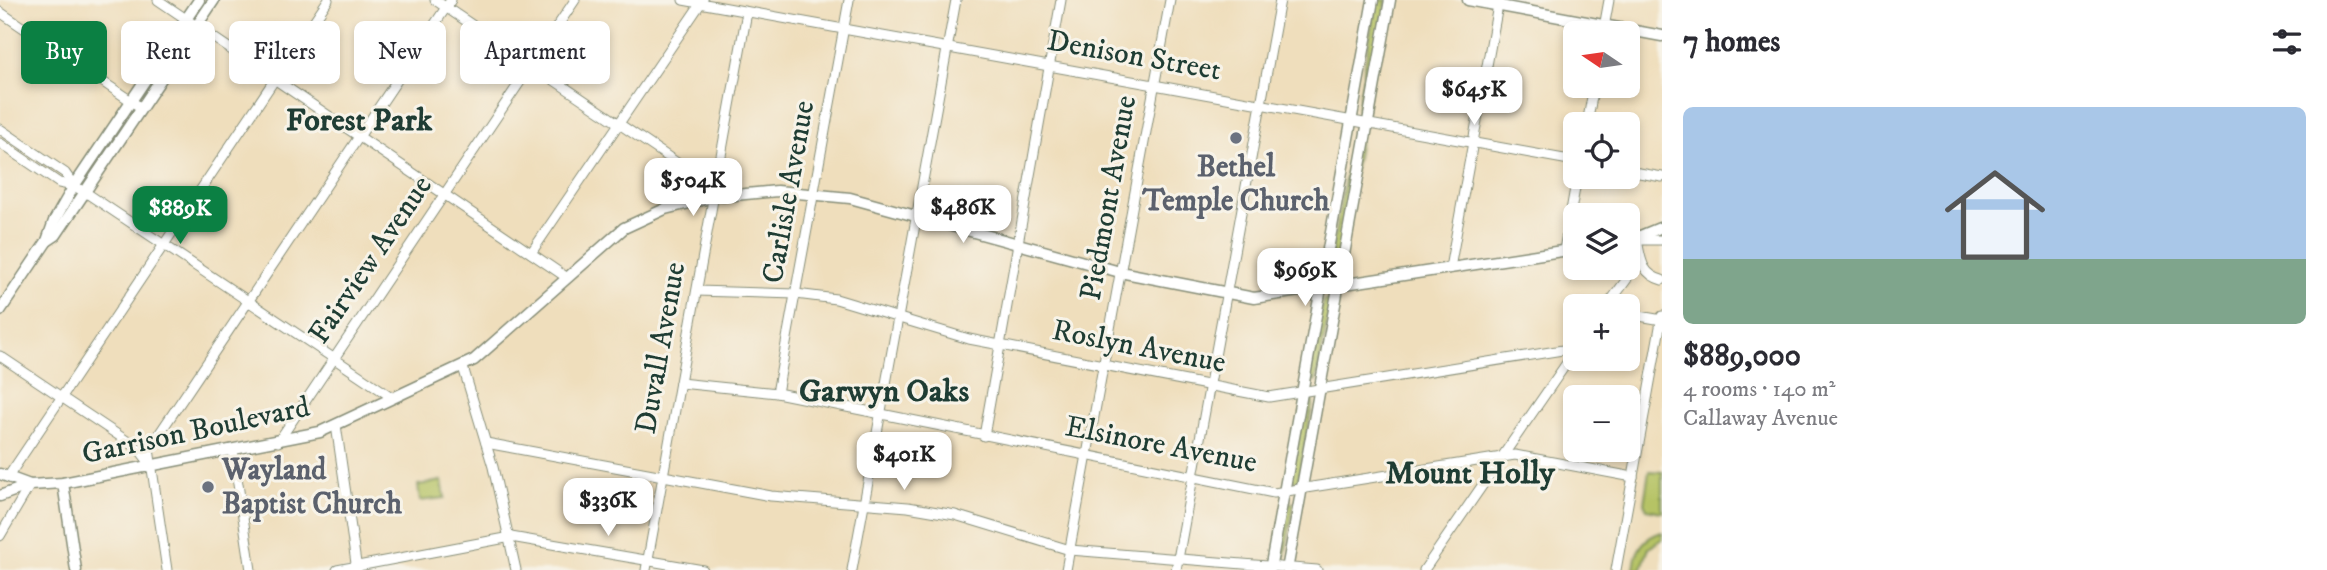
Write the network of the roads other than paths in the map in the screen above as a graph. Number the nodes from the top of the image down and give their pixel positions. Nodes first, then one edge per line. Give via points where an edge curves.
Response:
1 (158, 0) edge
2 (199, 0) edge
3 (214, 0) edge
4 (328, 0) edge
5 (435, 0) edge
6 (575, 0) edge
7 (683, 0) edge
8 (849, 0) edge
9 (956, 0) edge
10 (1061, 0) edge
11 (1170, 0) edge
12 (1280, 0) edge
13 (1373, 0) edge
14 (1390, 0) edge
15 (1468, 0) edge
16 (1609, 0) edge
17 (702, 2) edge
18 (1499, 3) edge
19 (449, 4) edge
20 (0, 12) edge
21 (747, 12) junction
22 (186, 19) junction
23 (189, 21) edge
24 (199, 21) edge
25 (314, 21) edge
26 (472, 21) edge
27 (561, 21) edge
28 (1572, 21) edge
29 (1605, 21) edge
30 (844, 29) junction
31 (1640, 33) edge
32 (1662, 36) edge
33 (947, 48) junction
34 (1051, 66) junction
35 (157, 84) edge
36 (272, 84) edge
37 (282, 84) edge
38 (518, 84) edge
39 (559, 84) edge
40 (1155, 85) junction
41 (131, 101) junction
42 (1261, 104) junction
43 (141, 108) junction
44 (1352, 121) junction
45 (618, 124) junction
46 (1367, 124) junction
47 (0, 129) edge
48 (359, 137) junction
49 (1473, 142) junction
50 (0, 143) edge
51 (1563, 159) edge
52 (1640, 173) edge
53 (1662, 177) edge
54 (74, 186) junction
55 (85, 192) junction
56 (814, 192) junction
57 (444, 194) junction
58 (714, 197) junction
59 (917, 215) junction
60 (1662, 228) edge
61 (1640, 237) edge
62 (1640, 240) edge
63 (1662, 240) edge
64 (47, 241) junction
65 (1018, 244) junction
66 (163, 245) junction
67 (1563, 251) edge
68 (531, 253) junction
69 (1640, 259) edge
70 (1450, 268) junction
71 (1120, 272) junction
72 (566, 277) junction
73 (1662, 280) edge
74 (1338, 286) junction
75 (1321, 289) junction
76 (696, 291) junction
77 (796, 293) junction
78 (1226, 294) junction
79 (248, 302) junction
80 (0, 311) edge
81 (898, 316) junction
82 (1640, 316) edge
83 (1662, 319) edge
84 (1000, 346) junction
85 (1563, 352) edge
86 (0, 356) edge
87 (334, 359) junction
88 (1104, 365) junction
89 (463, 367) junction
90 (1563, 367) edge
91 (680, 383) junction
92 (1209, 386) junction
93 (1319, 390) junction
94 (778, 393) junction
95 (1302, 393) junction
96 (61, 397) junction
97 (393, 398) junction
98 (880, 415) junction
99 (336, 425) junction
100 (984, 436) junction
101 (278, 442) junction
102 (486, 443) junction
103 (233, 451) junction
104 (1087, 454) junction
105 (1500, 458) junction
106 (152, 466) junction
107 (4, 475) edge
108 (663, 476) junction
109 (1193, 476) junction
110 (1633, 477) junction
111 (63, 483) junction
112 (30, 485) junction
113 (1301, 490) junction
114 (1284, 493) junction
115 (0, 496) edge
116 (864, 505) junction
117 (0, 536) edge
118 (511, 537) junction
119 (1070, 550) junction
120 (1178, 560) junction
121 (647, 565) edge
122 (357, 568) edge
123 (1270, 568) edge
124 (1287, 569) edge
125 (75, 570) edge
126 (167, 570) edge
127 (251, 570) edge
128 (337, 570) edge
129 (516, 570) edge
130 (703, 570) edge
131 (852, 570) edge
132 (1066, 570) edge
133 (1176, 570) edge
134 (1317, 570) edge
135 (1424, 570) edge
136 (1616, 570) edge

1 - 22 street
2 - 22 main road
3 - 24 main road
4 - 25 street
5 - 19 street
6 - 27 street, Fairview Avenue
7 - 17 street, Denison Street
8 - 30 street, Carlisle Avenue
9 - 33 street
10 - 34 street
11 - 40 street, Piedmont Avenue
12 - 42 street
13 - 44 main road
14 - 46 main road
15 - 18 main road
16 - 29 street
17 - 21 street, Denison Street
17 - 45 street
18 - 28 main road
18 - 49 street
19 - 26 street
19 - 48 street
20 - 41 street
21 - 30 street, Denison Street
21 - 58 street, Duvall Avenue
22 - 23 street
22 - 41 main road
30 - 33 street, Denison Street
30 - 56 street, Carlisle Avenue
31 - 32 main road
33 - 34 street, Denison Street
33 - 59 street
34 - 40 street, Denison Street
34 - 65 street
35 - 43 main road
36 - 66 street
37 - 48 street
38 - 57 street, Fairview Avenue
39 - 45 street
40 - 42 street, Denison Street
40 - 71 street, Piedmont Avenue
41 - 43 street
41 - 54 main road
42 - 44 street, Denison Street
42 - 78 street
43 - 55 main road
44 - 46 street, Denison Street
44 - 75 main road
45 - 58 street via 709,185
45 - 68 street
46 - 49 street, Denison Street
46 - 74 main road
47 - 54 street via 71,177
48 - 57 street
48 - 79 street
49 - 51 street, Denison Street
49 - 70 street
50 - 54 street via 59,183
52 - 53 street
54 - 55 street
54 - 64 main road
55 - 64 main road via 57,235
55 - 66 street
56 - 58 main road, Garrison Boulevard
56 - 59 main road, Garrison Boulevard
56 - 77 street, Carlisle Avenue
57 - 68 street
57 - 87 street, Fairview Avenue
58 - 72 main road, Garrison Boulevard via 666,208 636,221 614,234
58 - 76 street, Duvall Avenue
59 - 65 main road, Garrison Boulevard
59 - 81 street
60 - 61 main road
62 - 63 street
64 - 80 main road
65 - 71 main road, Garrison Boulevard
65 - 84 street
66 - 79 street
66 - 96 street
67 - 70 main road, Garrison Boulevard
68 - 72 street
69 - 73 street via 1651,276
70 - 74 main road, Garrison Boulevard
71 - 78 main road, Garrison Boulevard
71 - 88 street, Piedmont Avenue
72 - 89 main road, Garrison Boulevard via 495,344
74 - 75 main road, Garrison Boulevard
74 - 93 main road
75 - 78 main road, Garrison Boulevard via 1254,299
75 - 95 main road
76 - 77 street, Roslyn Avenue
76 - 91 street, Duvall Avenue
77 - 81 street, Roslyn Avenue via 854,302
77 - 94 street, Carlisle Avenue
78 - 92 street
79 - 87 street
79 - 106 street via 149,449
81 - 84 street, Roslyn Avenue
81 - 98 street
82 - 83 street
83 - 110 street
84 - 88 street, Roslyn Avenue
84 - 100 street
85 - 93 street, Roslyn Avenue
86 - 96 street
87 - 97 street
87 - 101 street, Fairview Avenue
88 - 92 street, Roslyn Avenue
88 - 104 street, Piedmont Avenue
89 - 97 main road, Garrison Boulevard
89 - 102 street
90 - 105 street
91 - 94 street, Elsinore Avenue
91 - 108 street, Duvall Avenue
92 - 95 street, Roslyn Avenue via 1269,397
92 - 109 street
93 - 95 street, Roslyn Avenue
93 - 113 main road
94 - 98 street, Elsinore Avenue
95 - 114 main road
96 - 106 street via 139,449
96 - 107 street
97 - 99 main road, Garrison Boulevard
98 - 100 street, Elsinore Avenue
98 - 116 street
99 - 101 main road, Garrison Boulevard
99 - 122 street
100 - 104 street, Elsinore Avenue
101 - 103 main road, Garrison Boulevard
102 - 108 street
102 - 118 street
103 - 106 main road, Garrison Boulevard
103 - 127 street
104 - 109 street, Elsinore Avenue
104 - 119 street, Piedmont Avenue
105 - 110 street, Elsinore Avenue via 1515,455
105 - 113 street, Elsinore Avenue
105 - 135 street
106 - 111 main road, Garrison Boulevard
106 - 126 street
107 - 112 main road, Garrison Boulevard
108 - 116 street via 771,496
108 - 121 street, Duvall Avenue
109 - 114 street, Elsinore Avenue
109 - 120 street
110 - 136 street
111 - 112 main road, Garrison Boulevard
111 - 125 main road
112 - 115 main road
112 - 117 street
113 - 114 street, Elsinore Avenue
113 - 124 main road
114 - 123 main road
116 - 119 street via 955,515
116 - 131 street
118 - 121 street
118 - 122 street
118 - 129 street
119 - 120 street
119 - 132 street, Piedmont Avenue
120 - 123 street
120 - 133 street
121 - 130 street
122 - 128 street
123 - 124 street
124 - 134 street

